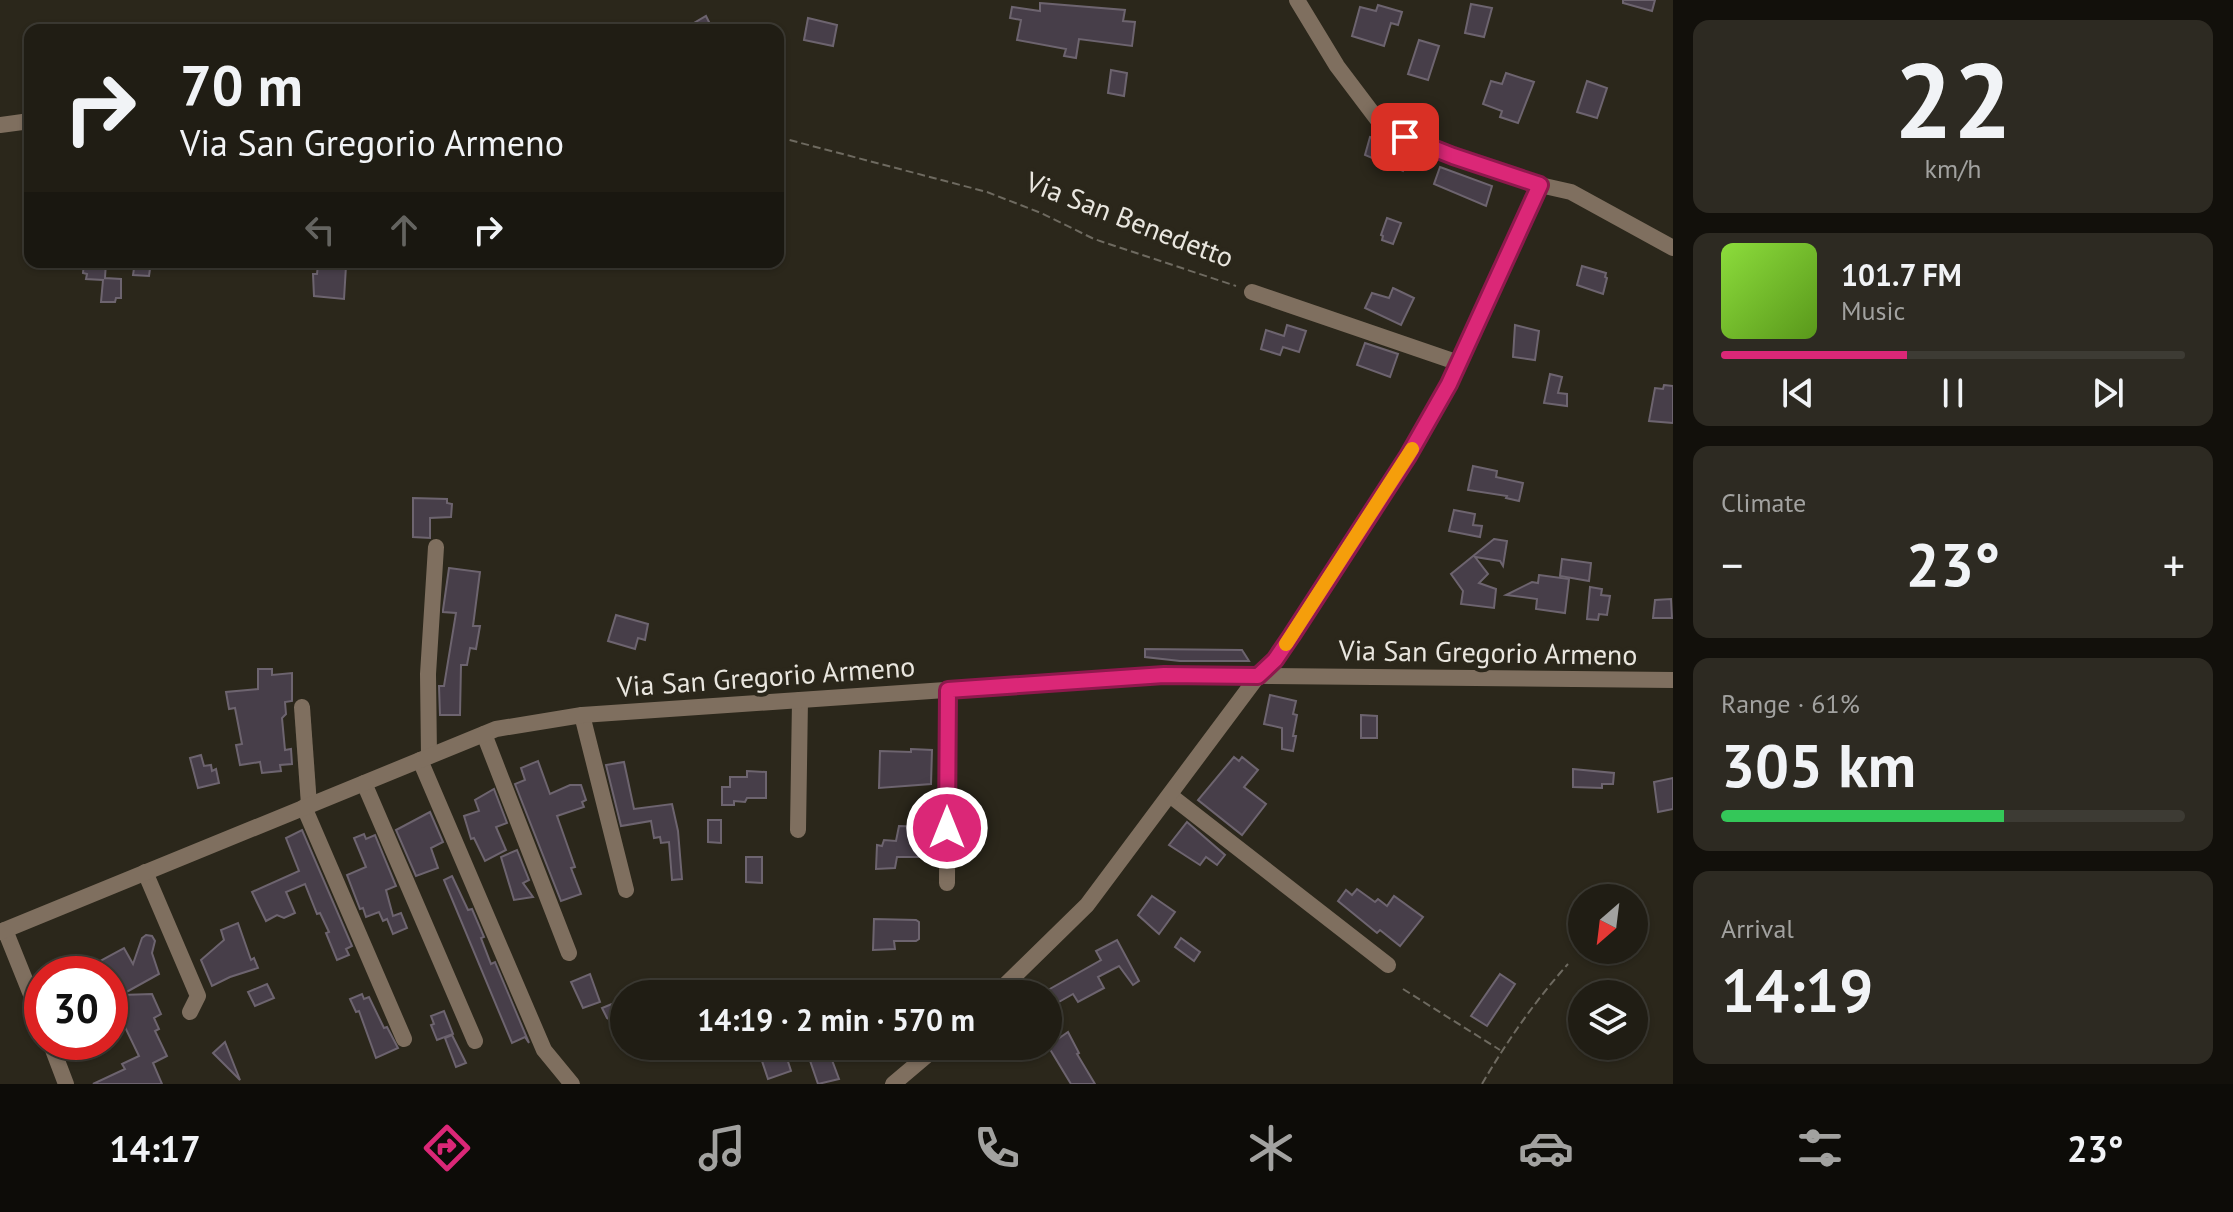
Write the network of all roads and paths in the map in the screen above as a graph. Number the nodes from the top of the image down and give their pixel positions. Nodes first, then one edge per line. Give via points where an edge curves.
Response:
1 (1297, 0) edge
2 (24, 122) edge
3 (0, 125) edge
4 (784, 139) edge
5 (1540, 185) junction
6 (1673, 248) edge
7 (1252, 292) joint
8 (1459, 363) junction
9 (436, 547) dead end
10 (1258, 676) junction
11 (1673, 680) edge
12 (948, 690) junction
13 (800, 700) junction
14 (302, 707) dead end
15 (582, 715) junction
16 (484, 734) junction
17 (425, 758) junction
18 (364, 783) junction
19 (1171, 796) junction
20 (307, 806) junction
21 (798, 830) dead end
22 (145, 872) junction
23 (947, 883) dead end
24 (626, 890) dead end
25 (3, 931) edge
26 (569, 953) dead end
27 (1568, 964) dead end
28 (1388, 965) dead end
29 (24, 980) edge
30 (1010, 980) edge
31 (1403, 989) dead end
32 (190, 1012) dead end
33 (404, 1039) dead end
34 (475, 1041) dead end
35 (1501, 1050) junction
36 (57, 1060) edge
37 (921, 1060) edge
38 (66, 1084) edge
39 (572, 1084) edge
40 (893, 1084) edge
41 (1482, 1084) edge

1 - 5 street via 1377,119 1405,137
2 - 3 street
4 - 7 path, Via San Benedetto via 987,192 1094,239
5 - 6 street via 1593,202
5 - 8 street
7 - 8 street, Via San Benedetto
8 - 10 street via 1400,469 1275,660
9 - 17 street
10 - 11 street, Via San Gregorio Armeno
10 - 12 street, Via San Gregorio Armeno via 1164,675
10 - 19 street
12 - 13 street, Via San Gregorio Armeno
12 - 23 street
13 - 15 street, Via San Gregorio Armeno
13 - 21 street
14 - 20 street
15 - 16 street, Via San Gregorio Armeno
15 - 24 street
16 - 17 street, Via San Gregorio Armeno
16 - 26 street
17 - 18 street, Via San Gregorio Armeno
17 - 39 street via 544,1050
18 - 20 street, Via San Gregorio Armeno
18 - 34 street
19 - 28 street
19 - 30 street via 1087,905
20 - 22 street, Via San Gregorio Armeno
20 - 33 street
22 - 25 street, Via San Gregorio Armeno
22 - 32 street via 198,996
25 - 29 street
27 - 35 path
31 - 35 path
35 - 41 path
36 - 38 street
37 - 40 street

